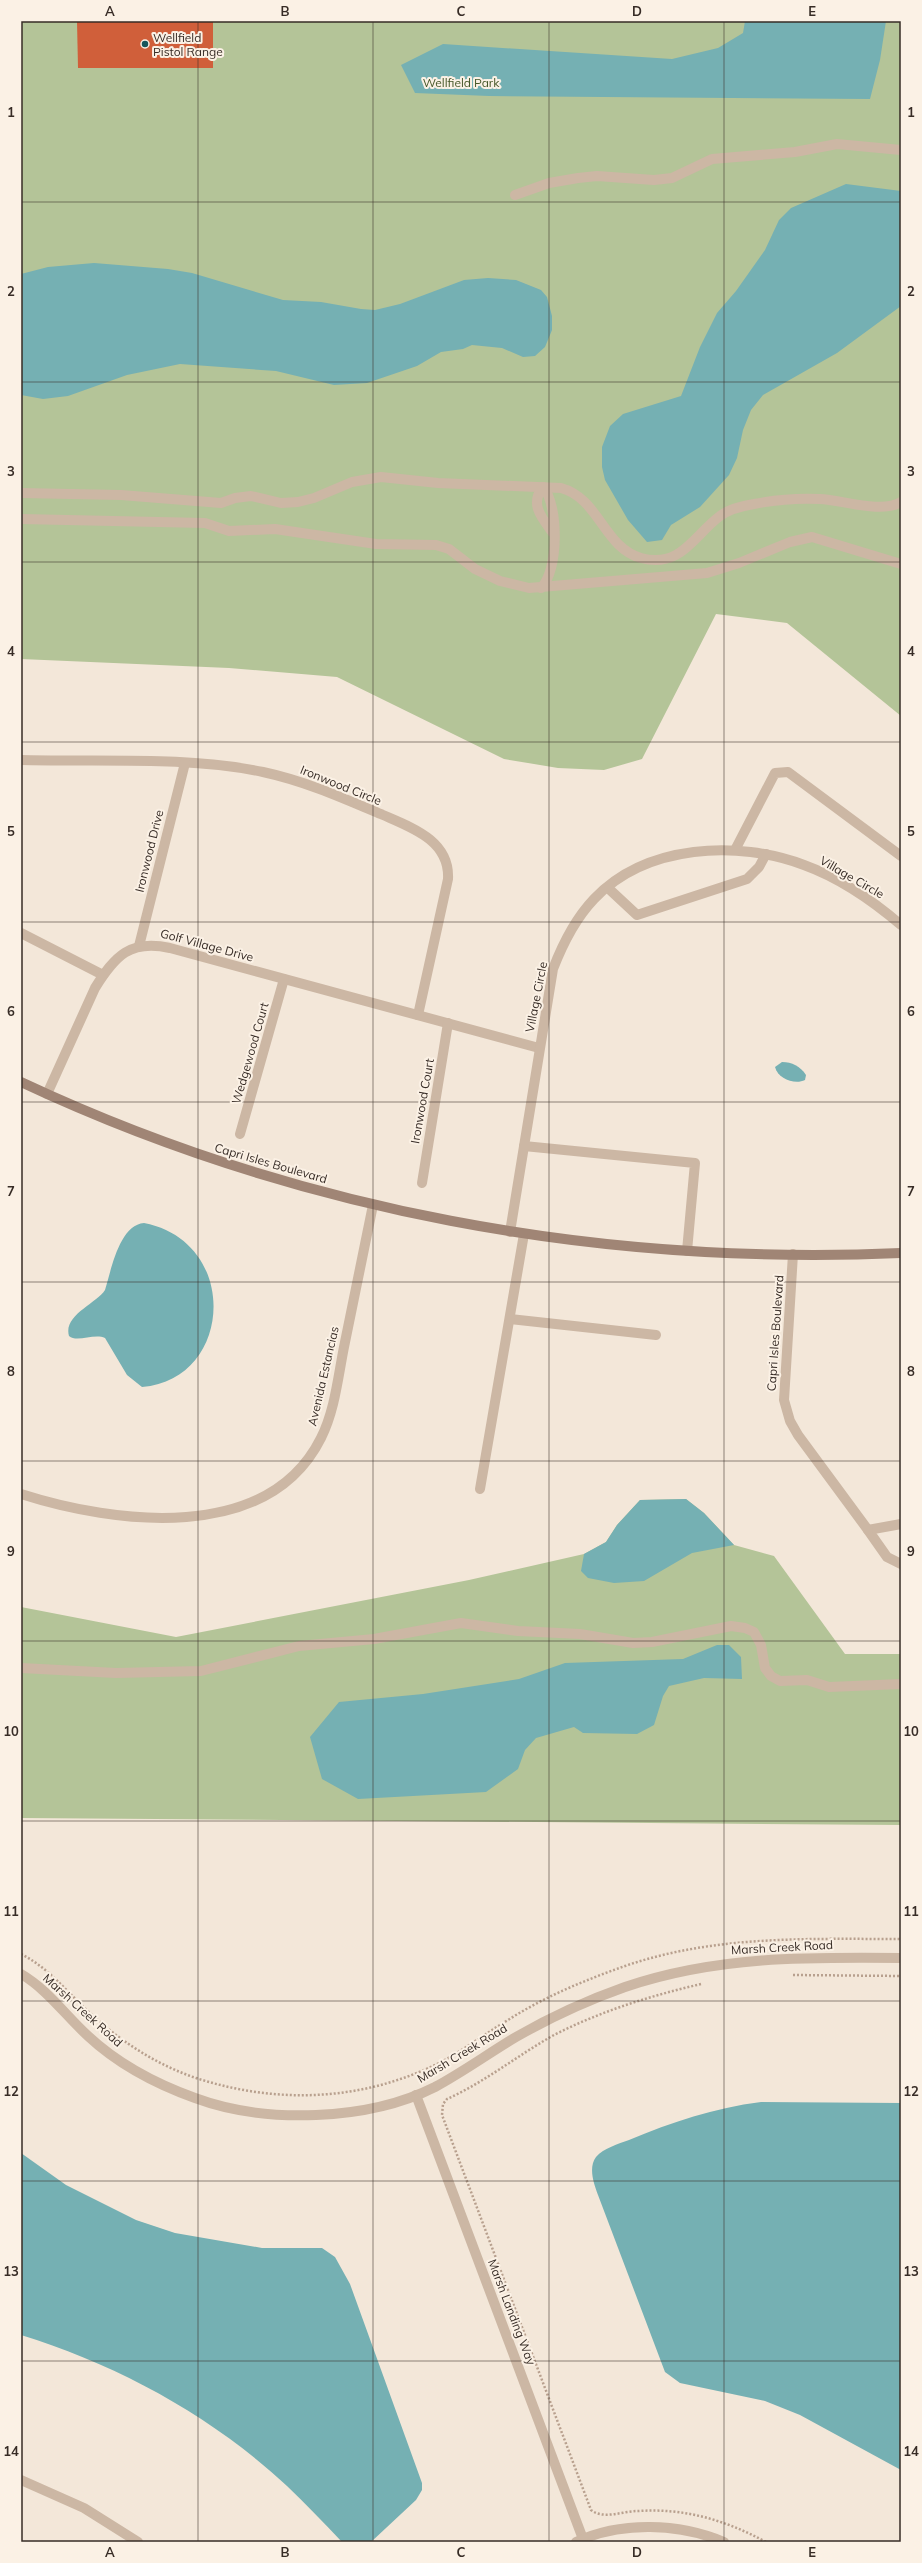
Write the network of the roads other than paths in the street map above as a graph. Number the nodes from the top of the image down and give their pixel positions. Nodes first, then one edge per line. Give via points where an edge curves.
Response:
1 (901, 150) edge
2 (515, 195) dead end
3 (543, 487) junction
4 (21, 493) edge
5 (901, 502) edge
6 (21, 519) edge
7 (553, 532) junction
8 (901, 564) edge
9 (540, 588) junction
10 (21, 760) edge
11 (184, 763) junction
12 (736, 850) junction
13 (766, 854) junction
14 (901, 856) edge
15 (608, 888) junction
16 (901, 925) edge
17 (21, 933) edge
18 (139, 946) junction
19 (103, 975) junction
20 (284, 979) junction
21 (418, 1015) junction
22 (448, 1023) junction
23 (539, 1048) junction
24 (21, 1082) edge
25 (48, 1094) junction
26 (240, 1134) dead end
27 (524, 1146) junction
28 (422, 1183) dead end
29 (373, 1205) junction
30 (510, 1232) junction
31 (524, 1234) junction
32 (687, 1251) junction
33 (901, 1253) edge
34 (793, 1254) junction
35 (510, 1319) junction
36 (656, 1335) dead end
37 (480, 1489) dead end
38 (21, 1494) edge
39 (901, 1524) edge
40 (868, 1530) junction
41 (901, 1564) edge
42 (21, 1668) edge
43 (901, 1684) edge
44 (901, 1958) edge
45 (21, 1974) edge
46 (416, 2095) junction
47 (21, 2480) edge
48 (579, 2540) edge
49 (138, 2542) edge
50 (724, 2542) edge

1 - 2 street via 837,144 795,152 712,158 672,178 578,178 535,187
3 - 4 street via 438,483 381,477 352,482 314,498 288,503 251,496 221,503 121,495
3 - 5 street via 562,488 578,494 621,546 641,558 655,560 665,559 684,550 720,516 742,506 820,499 879,506
3 - 7 street via 553,505
3 - 7 street via 537,496 536,508
6 - 9 street via 205,523 229,531 275,530 376,544 429,543 449,549 475,569 500,581 528,588
7 - 9 street via 552,567 547,581
8 - 9 street via 812,537 790,542 708,573
10 - 11 street, Ironwood Circle
11 - 18 street, Ironwood Drive
11 - 21 street, Ironwood Circle via 247,769 313,785 399,822 439,846 447,859 448,879
12 - 13 street, Village Circle
12 - 14 street via 775,773 788,772
12 - 15 street, Village Circle via 704,851 677,856 636,870
13 - 15 street via 759,867 747,879 637,915
13 - 16 street, Village Circle via 805,865 832,878 874,904
15 - 23 street, Village Circle via 581,914 560,951 549,986
17 - 19 street
18 - 19 street, Golf Village Drive via 117,958
18 - 20 street, Golf Village Drive via 147,944 170,948
19 - 25 street, Golf Village Drive
20 - 21 street, Golf Village Drive
20 - 26 street, Wedgewood Court
21 - 22 street
22 - 23 street
22 - 28 street, Ironwood Court
23 - 27 street, Village Circle
24 - 25 street, Capri Isles Boulevard
25 - 29 street, Capri Isles Boulevard via 128,1129 185,1150 281,1181
27 - 30 street, Village Circle
27 - 32 street via 695,1163
29 - 30 street, Capri Isles Boulevard
29 - 38 street, Avenida Estancias via 326,1425 310,1457 289,1481 249,1505 231,1511 197,1515 107,1514
30 - 31 street, Capri Isles Boulevard
31 - 32 street, Capri Isles Boulevard
31 - 35 street
32 - 34 street, Capri Isles Boulevard
33 - 34 street, Capri Isles Boulevard
34 - 40 street, Capri Isles Boulevard via 784,1387 790,1421
35 - 36 street
35 - 37 street
39 - 40 street
40 - 41 street, Capri Isles Boulevard via 887,1557
42 - 43 street via 116,1673 201,1671 299,1646 374,1639 461,1623 518,1631 580,1634 633,1644 731,1626 754,1632 761,1645 765,1668 771,1676 780,1681 807,1680 829,1687
44 - 46 street, Marsh Creek Road via 764,1959 732,1962 662,1976 593,1998 518,2036 454,2076
45 - 46 street, Marsh Creek Road via 90,2038 131,2069 176,2090 221,2106 258,2113 327,2114 357,2111
46 - 48 street, Marsh Landing Way
47 - 49 street via 84,2508
48 - 50 street via 617,2531 659,2528 694,2532

